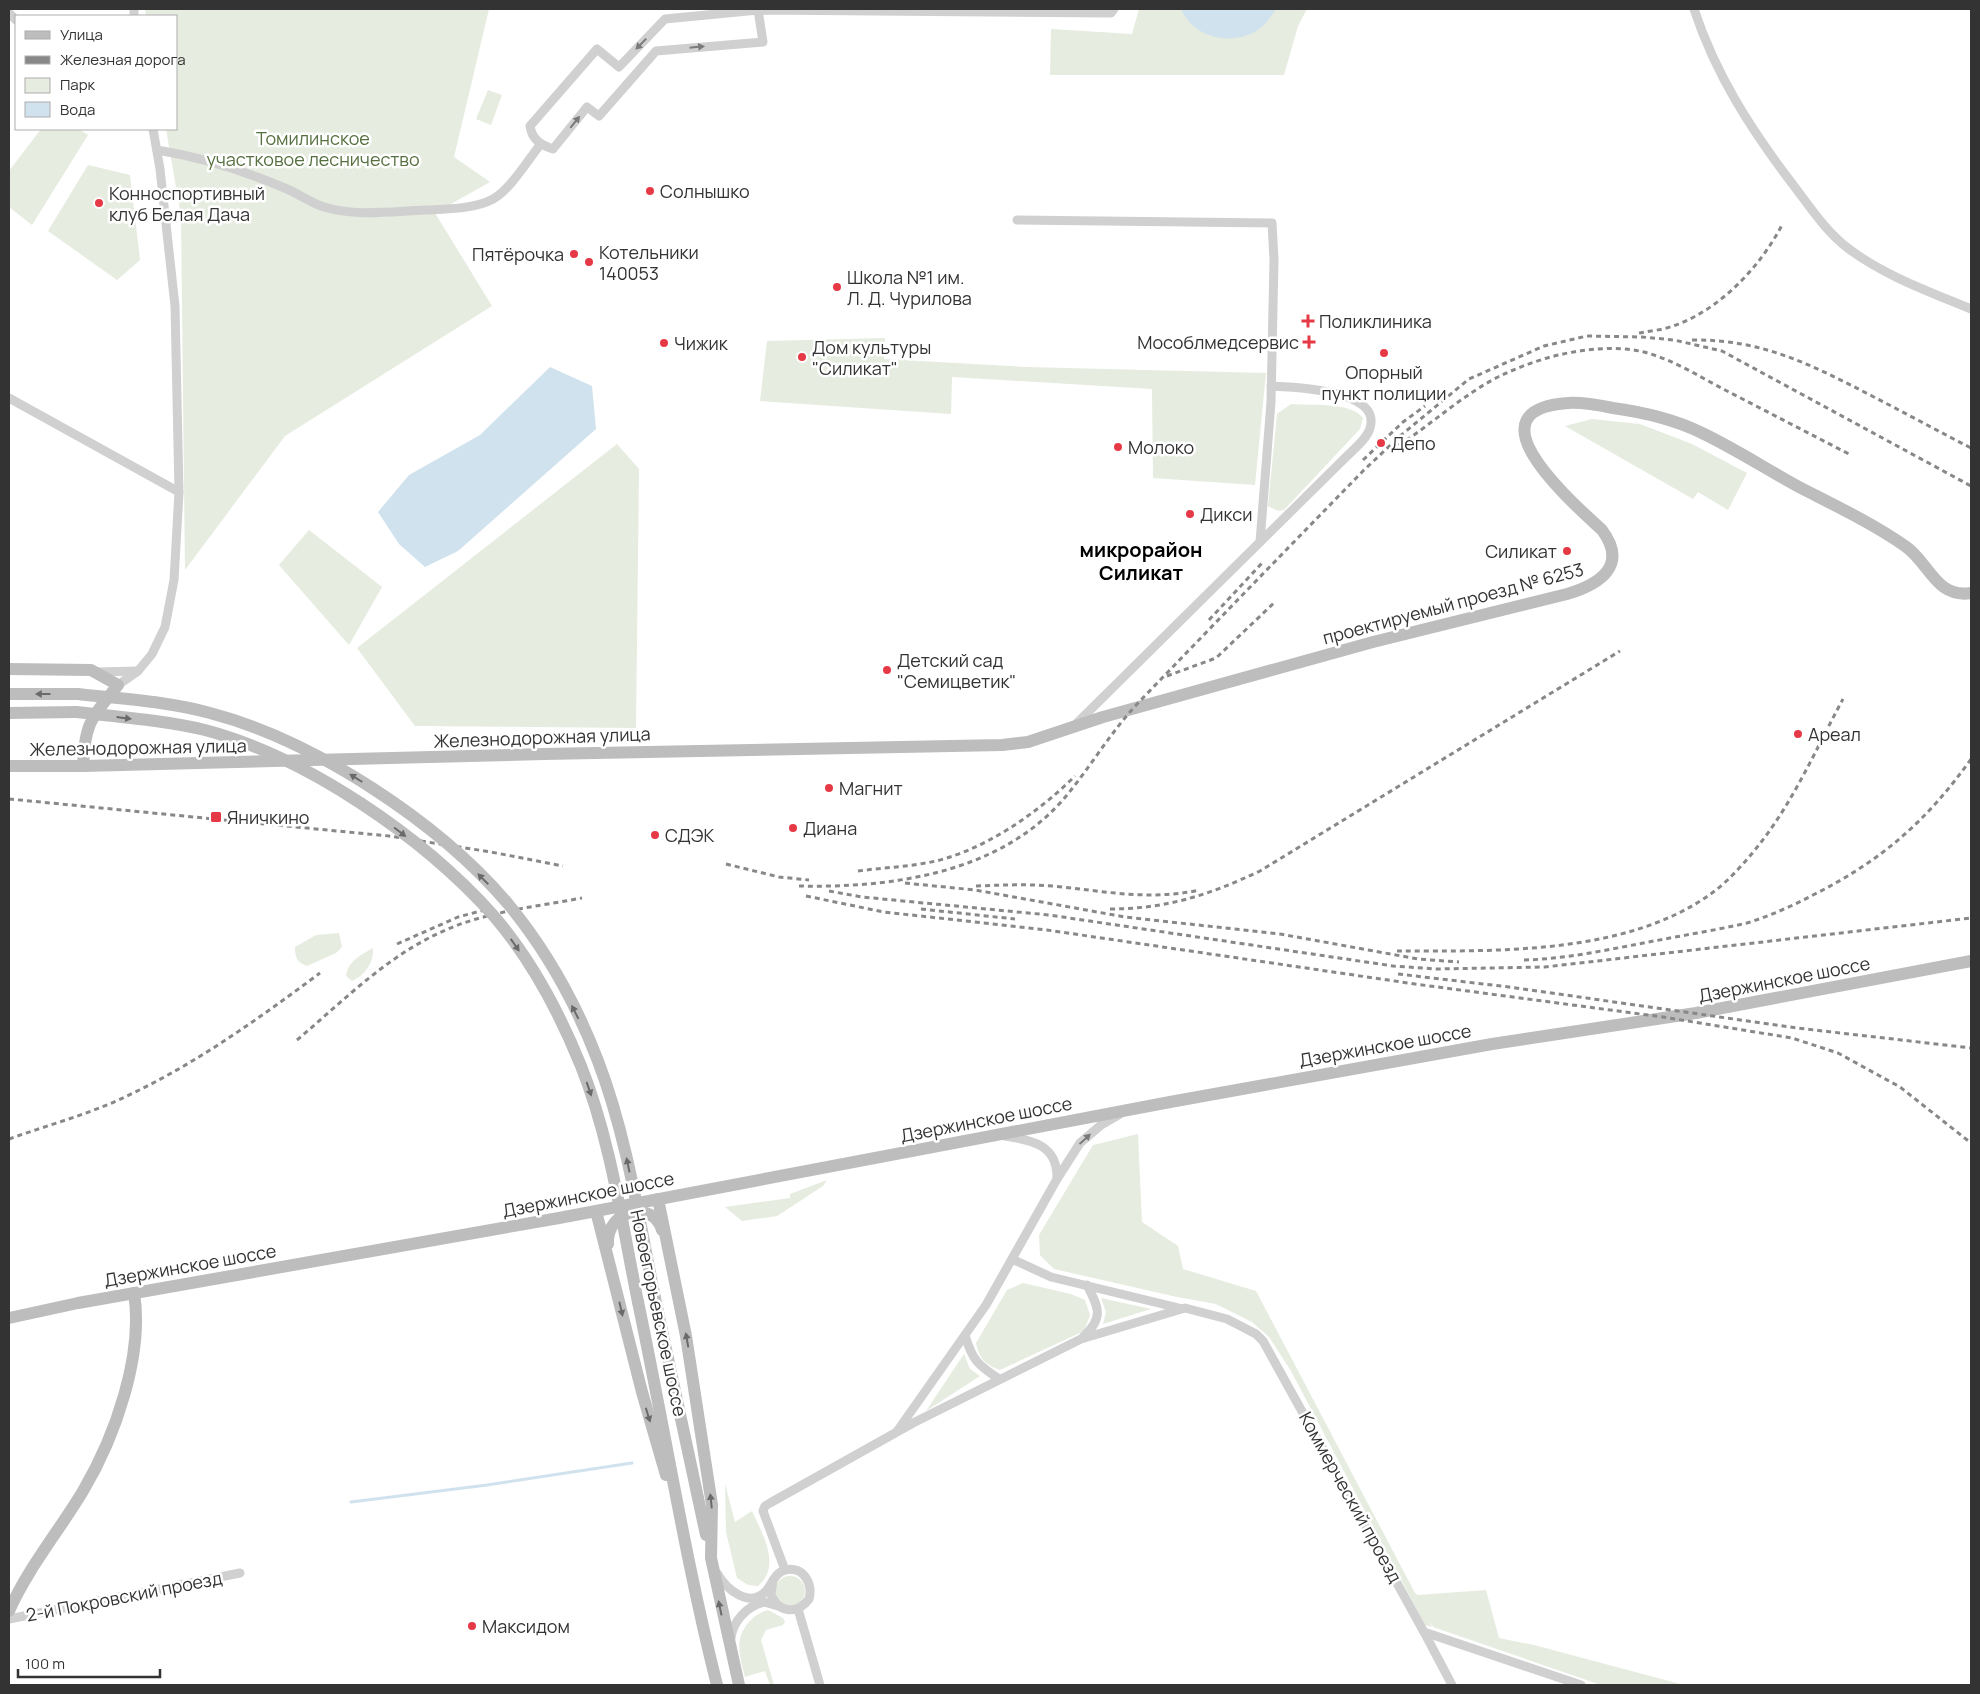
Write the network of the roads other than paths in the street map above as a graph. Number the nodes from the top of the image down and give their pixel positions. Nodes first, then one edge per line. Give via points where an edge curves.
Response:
1 (758, 9) edge
2 (1114, 9) edge
3 (1694, 9) edge
4 (153, 130) edge
5 (540, 145) junction
6 (156, 150) junction
7 (1017, 220) dead end
8 (1971, 308) edge
9 (1271, 386) junction
10 (9, 398) edge
11 (179, 492) junction
12 (1260, 542) junction
13 (1971, 593) edge
14 (9, 669) edge
15 (138, 671) junction
16 (96, 672) junction
17 (118, 685) junction
18 (9, 694) edge
19 (9, 713) edge
20 (1073, 726) junction
21 (9, 766) edge
22 (82, 766) junction
23 (1971, 961) edge
24 (1137, 1108) junction
25 (998, 1135) junction
26 (1057, 1179) junction
27 (658, 1200) junction
28 (596, 1211) junction
29 (669, 1253) junction
30 (1012, 1259) junction
31 (609, 1261) junction
32 (1086, 1285) junction
33 (134, 1293) junction
34 (1179, 1308) junction
35 (9, 1318) edge
36 (966, 1335) junction
37 (1081, 1339) junction
38 (999, 1379) junction
39 (895, 1433) junction
40 (710, 1554) junction
41 (689, 1563) junction
42 (785, 1570) junction
43 (240, 1573) dead end
44 (773, 1580) junction
45 (779, 1607) junction
46 (9, 1610) edge
47 (798, 1610) junction
48 (9, 1618) edge
49 (1424, 1632) junction
50 (708, 1649) junction
51 (731, 1656) junction
52 (706, 1685) edge
53 (717, 1685) edge
54 (739, 1685) edge
55 (820, 1685) edge
56 (1452, 1685) edge
57 (1581, 1685) edge

1 - 2 street via 1111,13
5 -> 1 street via 553,149 587,107 599,116 656,51 763,42
1 -> 5 street via 665,19 619,67 597,49 530,126
3 - 8 street via 1716,66 1755,134 1829,230 1848,249 1877,267
4 - 6 street
5 - 6 street via 494,199 460,207 391,212 324,207 228,167 190,155
6 - 11 street via 175,306
7 - 9 street via 1272,223
9 - 12 street
9 - 12 street via 1334,391 1367,410 1371,427
10 - 11 street
11 - 15 street via 174,580 165,627 152,654
12 - 20 street
13 - 20 main road, проектируемый проезд № 6253 via 1955,594 1942,588 1907,546 1698,431 1627,410 1583,403 1560,404 1531,416 1525,438 1531,454 1548,479 1609,539 1613,552 1611,565 1598,582 1567,594 1373,642
14 - 16 main road
15 - 16 street
15 - 17 street
16 - 17 main road
17 - 22 main road via 91,719 85,732
40 -> 18 main road, Новоегорьевское шоссе, bridge via 622,1138 597,1060 544,956 508,905 456,853 398,807 336,766 285,740 210,712 164,704 78,694
19 -> 41 main road, Новоегорьевское шоссе, bridge via 76,712 162,722 205,730 277,757 327,782 387,822 444,867 494,916 550,1002 581,1066 606,1150 664,1422
20 - 22 main road, Железнодорожная улица via 1028,742 1002,745
21 - 22 main road, Железнодорожная улица
23 - 24 main road, Дзержинское шоссе via 1696,1013 1492,1044
24 - 25 main road, Дзержинское шоссе
26 -> 24 street via 1080,1143 1102,1125
25 - 26 street via 1043,1146 1054,1159
25 - 27 main road, Дзержинское шоссе
26 - 30 street
27 - 28 main road, Дзержинское шоссе
27 - 29 main road
28 - 31 main road
28 - 33 main road, Дзержинское шоссе
29 - 31 main road via 658,1221 647,1214 634,1212 617,1218 611,1226
40 -> 29 main road via 712,1505 690,1358
30 - 32 street via 1051,1278
30 - 36 street
31 -> 41 main road
32 - 34 street
32 - 37 street via 1098,1316 1092,1329
33 - 35 main road, Дзержинское шоссе
33 - 46 main road via 138,1317 133,1361 108,1440 84,1490
34 - 37 street, Коммерческий проезд
34 - 49 street, Коммерческий проезд via 1227,1319 1256,1334 1263,1342
36 - 38 street via 976,1362
36 - 39 street
37 - 38 street, Коммерческий проезд
38 - 39 street, Коммерческий проезд
39 - 42 street, Коммерческий проезд via 765,1506 763,1511
40 - 44 street via 723,1583 737,1594 758,1596
51 -> 40 main road, Новоегорьевское шоссе
41 - 50 main road, Новоегорьевское шоссе
42 - 44 street
42 - 47 street via 803,1574 811,1584 809,1599
43 - 48 street, 2-й Покровский проезд
44 - 45 street via 771,1595
45 - 47 street
45 - 51 street via 764,1602 742,1615 732,1629
47 - 55 street
49 - 56 street, Коммерческий проезд
49 - 57 street
50 - 52 main road via 710,1674
50 - 53 main road, Новоегорьевское шоссе
51 - 54 main road, Новоегорьевское шоссе

